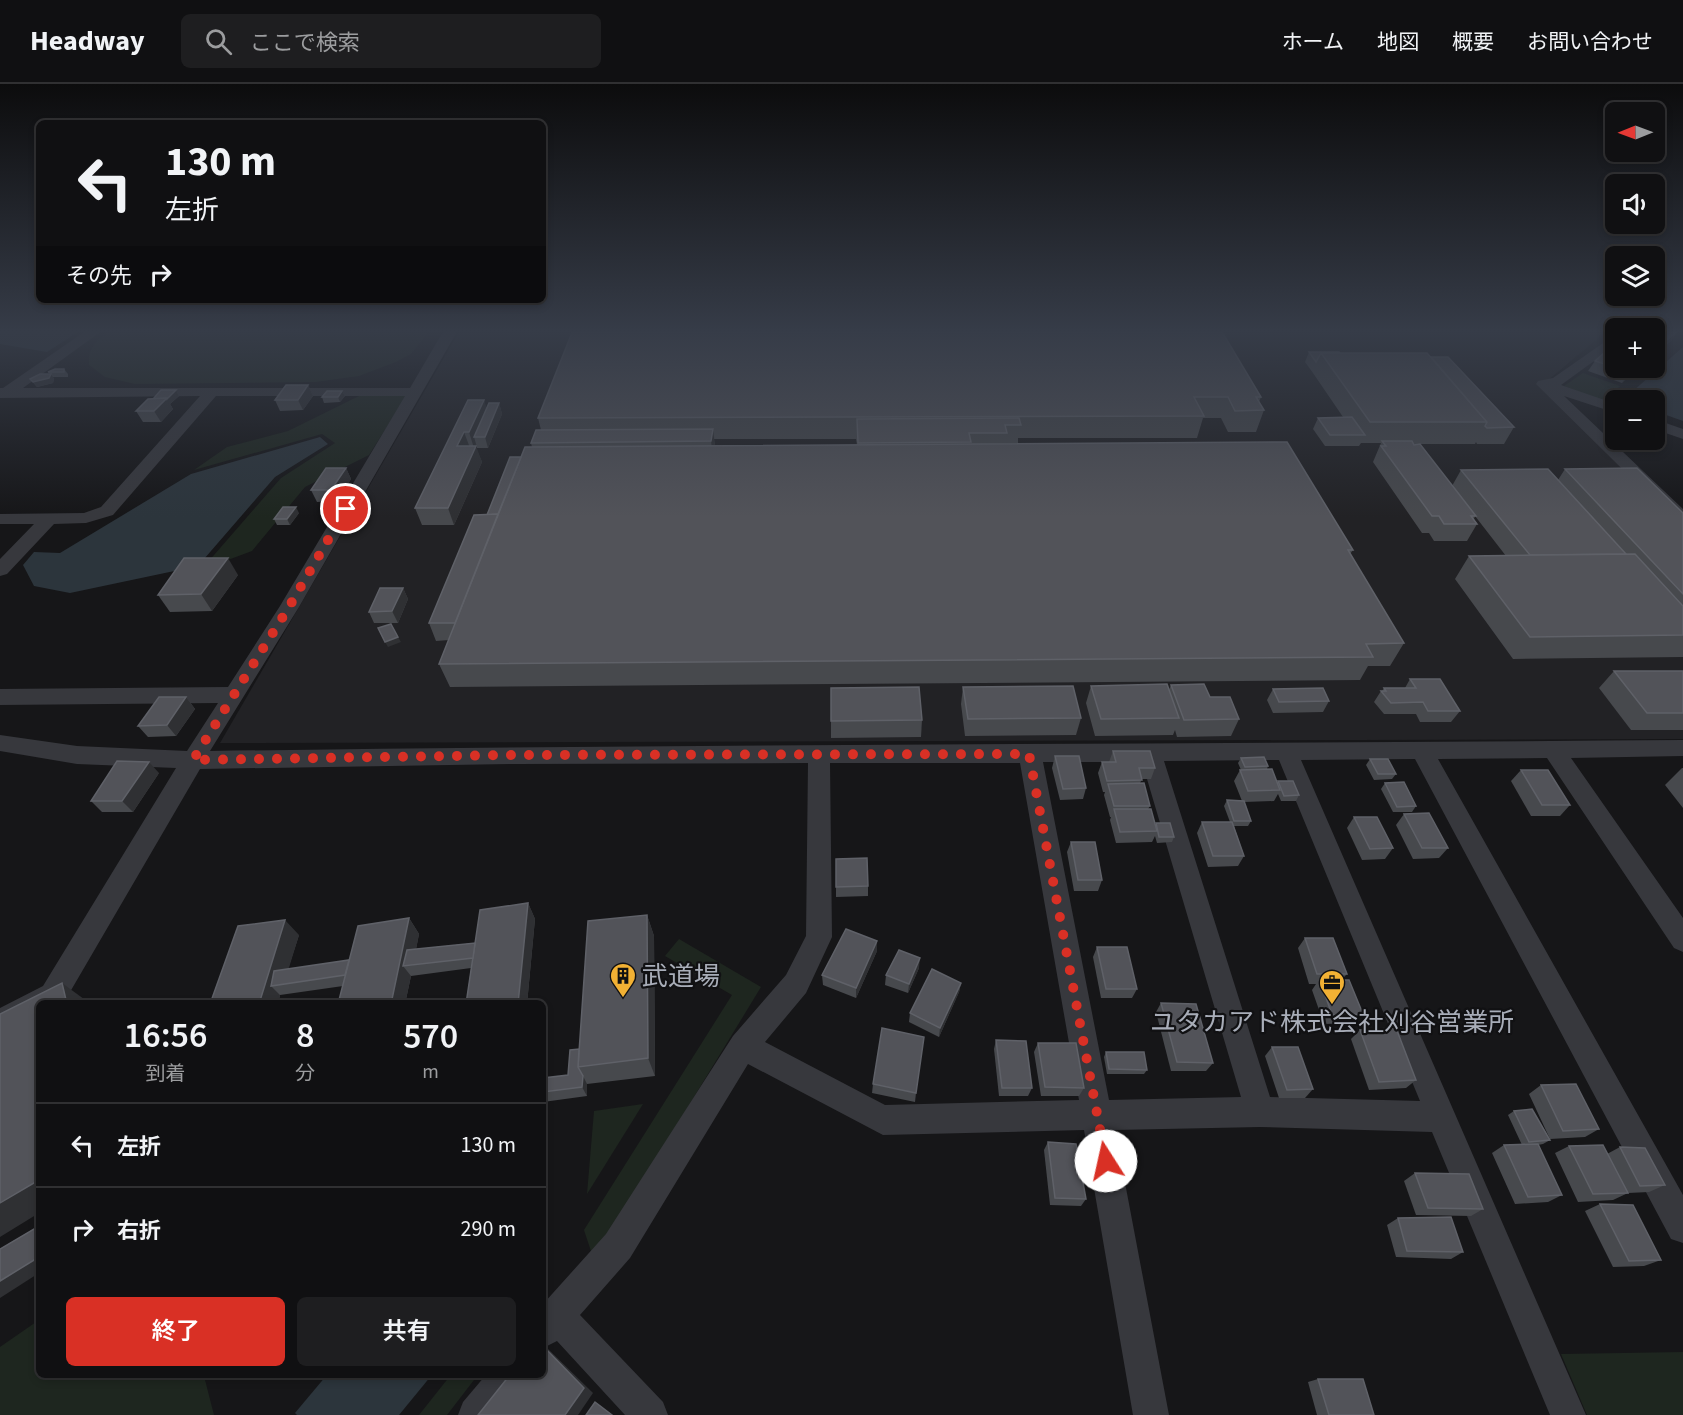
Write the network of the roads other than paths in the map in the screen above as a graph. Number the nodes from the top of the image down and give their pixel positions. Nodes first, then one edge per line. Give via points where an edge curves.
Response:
1 (200, 392) edge
2 (212, 392) edge
3 (414, 392) edge
4 (1551, 392) edge
5 (1572, 392) edge
6 (2, 394) edge
7 (1605, 405) edge
8 (1665, 428) edge
9 (1683, 434) edge
10 (50, 518) junction
11 (0, 519) edge
12 (1683, 519) edge
13 (0, 570) edge
14 (234, 695) junction
15 (0, 697) edge
16 (0, 743) edge
17 (1683, 748) edge
18 (1554, 750) junction
19 (1286, 751) junction
20 (1422, 751) junction
21 (1150, 752) junction
22 (819, 753) junction
23 (1029, 754) junction
24 (193, 760) junction
25 (1683, 940) edge
26 (43, 1000) edge
27 (36, 1004) edge
28 (0, 1022) edge
29 (743, 1046) junction
30 (1260, 1112) junction
31 (1097, 1115) junction
32 (1442, 1117) junction
33 (1683, 1227) edge
34 (550, 1323) edge
35 (506, 1378) edge
36 (476, 1415) edge
37 (650, 1415) edge
38 (1151, 1415) edge
39 (1568, 1415) edge

1 - 6 street
2 - 10 street via 107,511 86,518
3 - 14 street
4 - 12 street
5 - 7 street
8 - 9 street
10 - 11 street
10 - 13 street
14 - 15 street
14 - 24 street
16 - 24 street via 77,754
17 - 18 street
18 - 20 street
18 - 25 street
19 - 20 street
19 - 21 street
19 - 32 street
20 - 33 street
21 - 23 street
21 - 30 street
22 - 23 street
22 - 24 street
22 - 29 street via 819,937 796,984
23 - 31 street
24 - 26 street via 53,995
27 - 28 street
29 - 31 street via 883,1120
29 - 34 street via 618,1246
30 - 31 street
30 - 32 street
31 - 38 street
32 - 39 street
34 - 37 street
35 - 36 street

